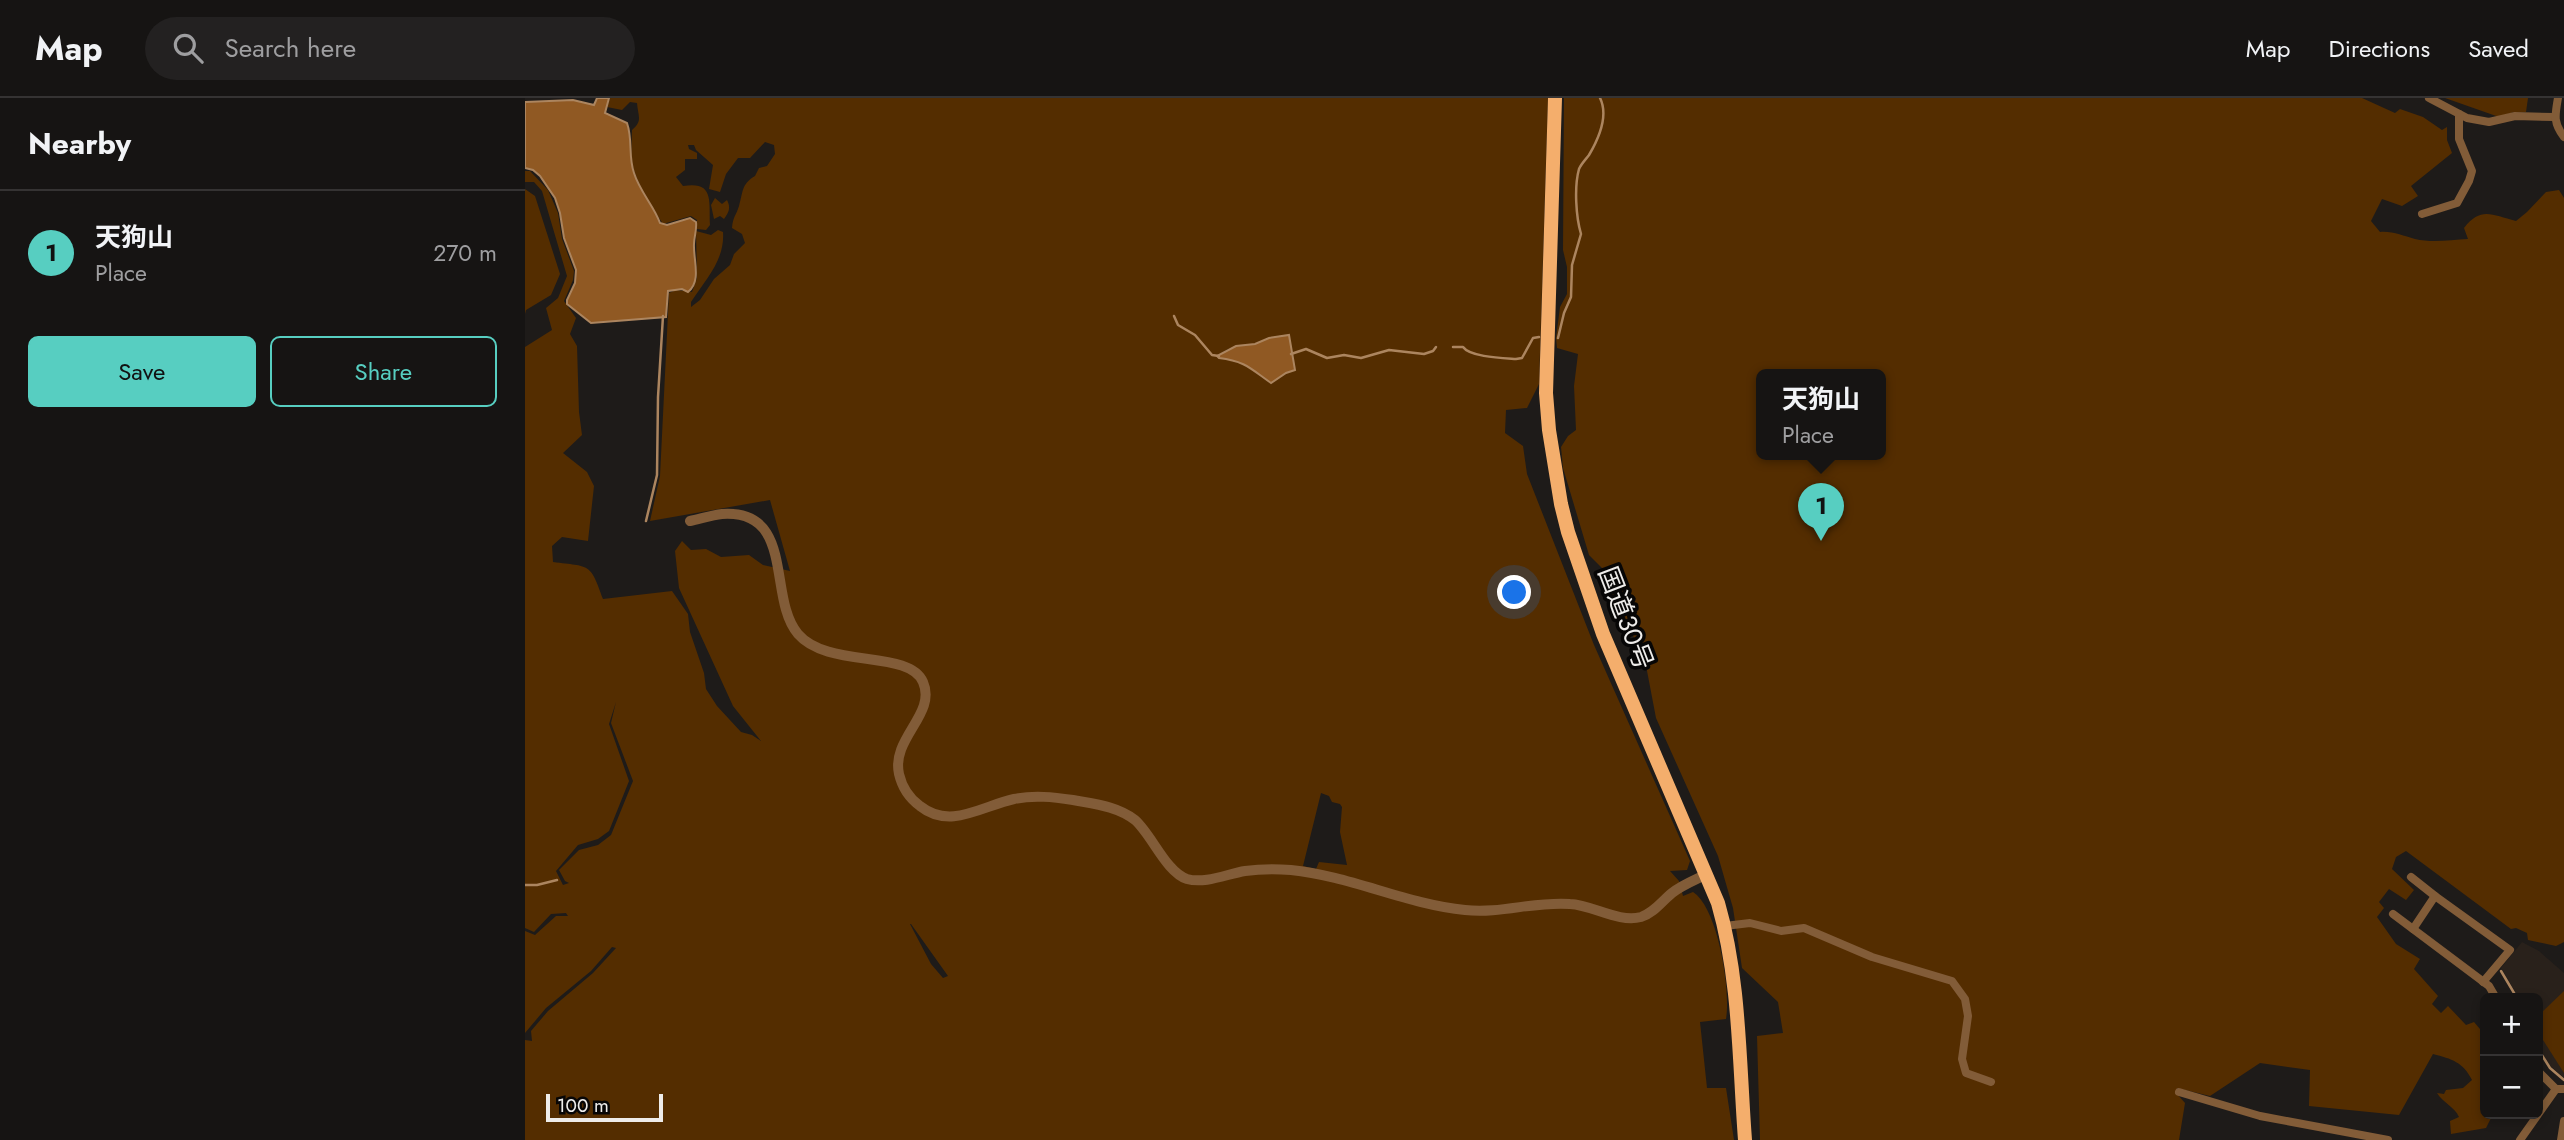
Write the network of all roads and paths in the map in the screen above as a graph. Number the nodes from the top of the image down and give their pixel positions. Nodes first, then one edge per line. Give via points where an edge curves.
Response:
1 (1555, 98) edge
2 (2429, 98) edge
3 (2559, 98) edge
4 (2459, 114) junction
5 (2554, 117) junction
6 (2564, 137) edge
7 (2422, 214) dead end
8 (690, 521) dead end
9 (1707, 874) junction
10 (2411, 877) dead end
11 (2435, 896) junction
12 (2393, 914) dead end
13 (1725, 926) junction
14 (2413, 929) junction
15 (2483, 982) junction
16 (2493, 993) edge
17 (2543, 1075) edge
18 (1991, 1082) dead end
19 (2560, 1089) edge
20 (2179, 1092) dead end
21 (2564, 1121) edge
22 (1745, 1140) edge
23 (2388, 1140) edge
24 (2520, 1140) edge
25 (2561, 1140) edge

1 - 9 highway, 国道30号 via 1545,344 1556,479 1592,604
2 - 4 street
3 - 5 street
4 - 5 street via 2489,122 2515,116
4 - 7 street via 2458,130 2472,171 2469,181 2457,203
5 - 6 street
8 - 9 street via 733,514 755,522 770,538 787,616 800,637 823,652 904,665 920,676 926,701 904,740 898,768 911,798 937,816 962,816 1036,797 1104,805 1136,821 1174,870 1186,878 1261,869 1296,871 1464,910 1570,904 1639,918
9 - 13 highway, 国道30号
10 - 11 street
11 - 14 street
11 - 15 street via 2510,950
12 - 14 street
13 - 18 street via 1750,923 1781,931 1804,928 1872,957 1952,981 1965,999 1968,1016 1962,1059 1966,1073
13 - 22 highway, 国道30号
14 - 15 street
15 - 16 street
17 - 19 street
19 - 24 street
20 - 23 street via 2260,1116
21 - 25 street

